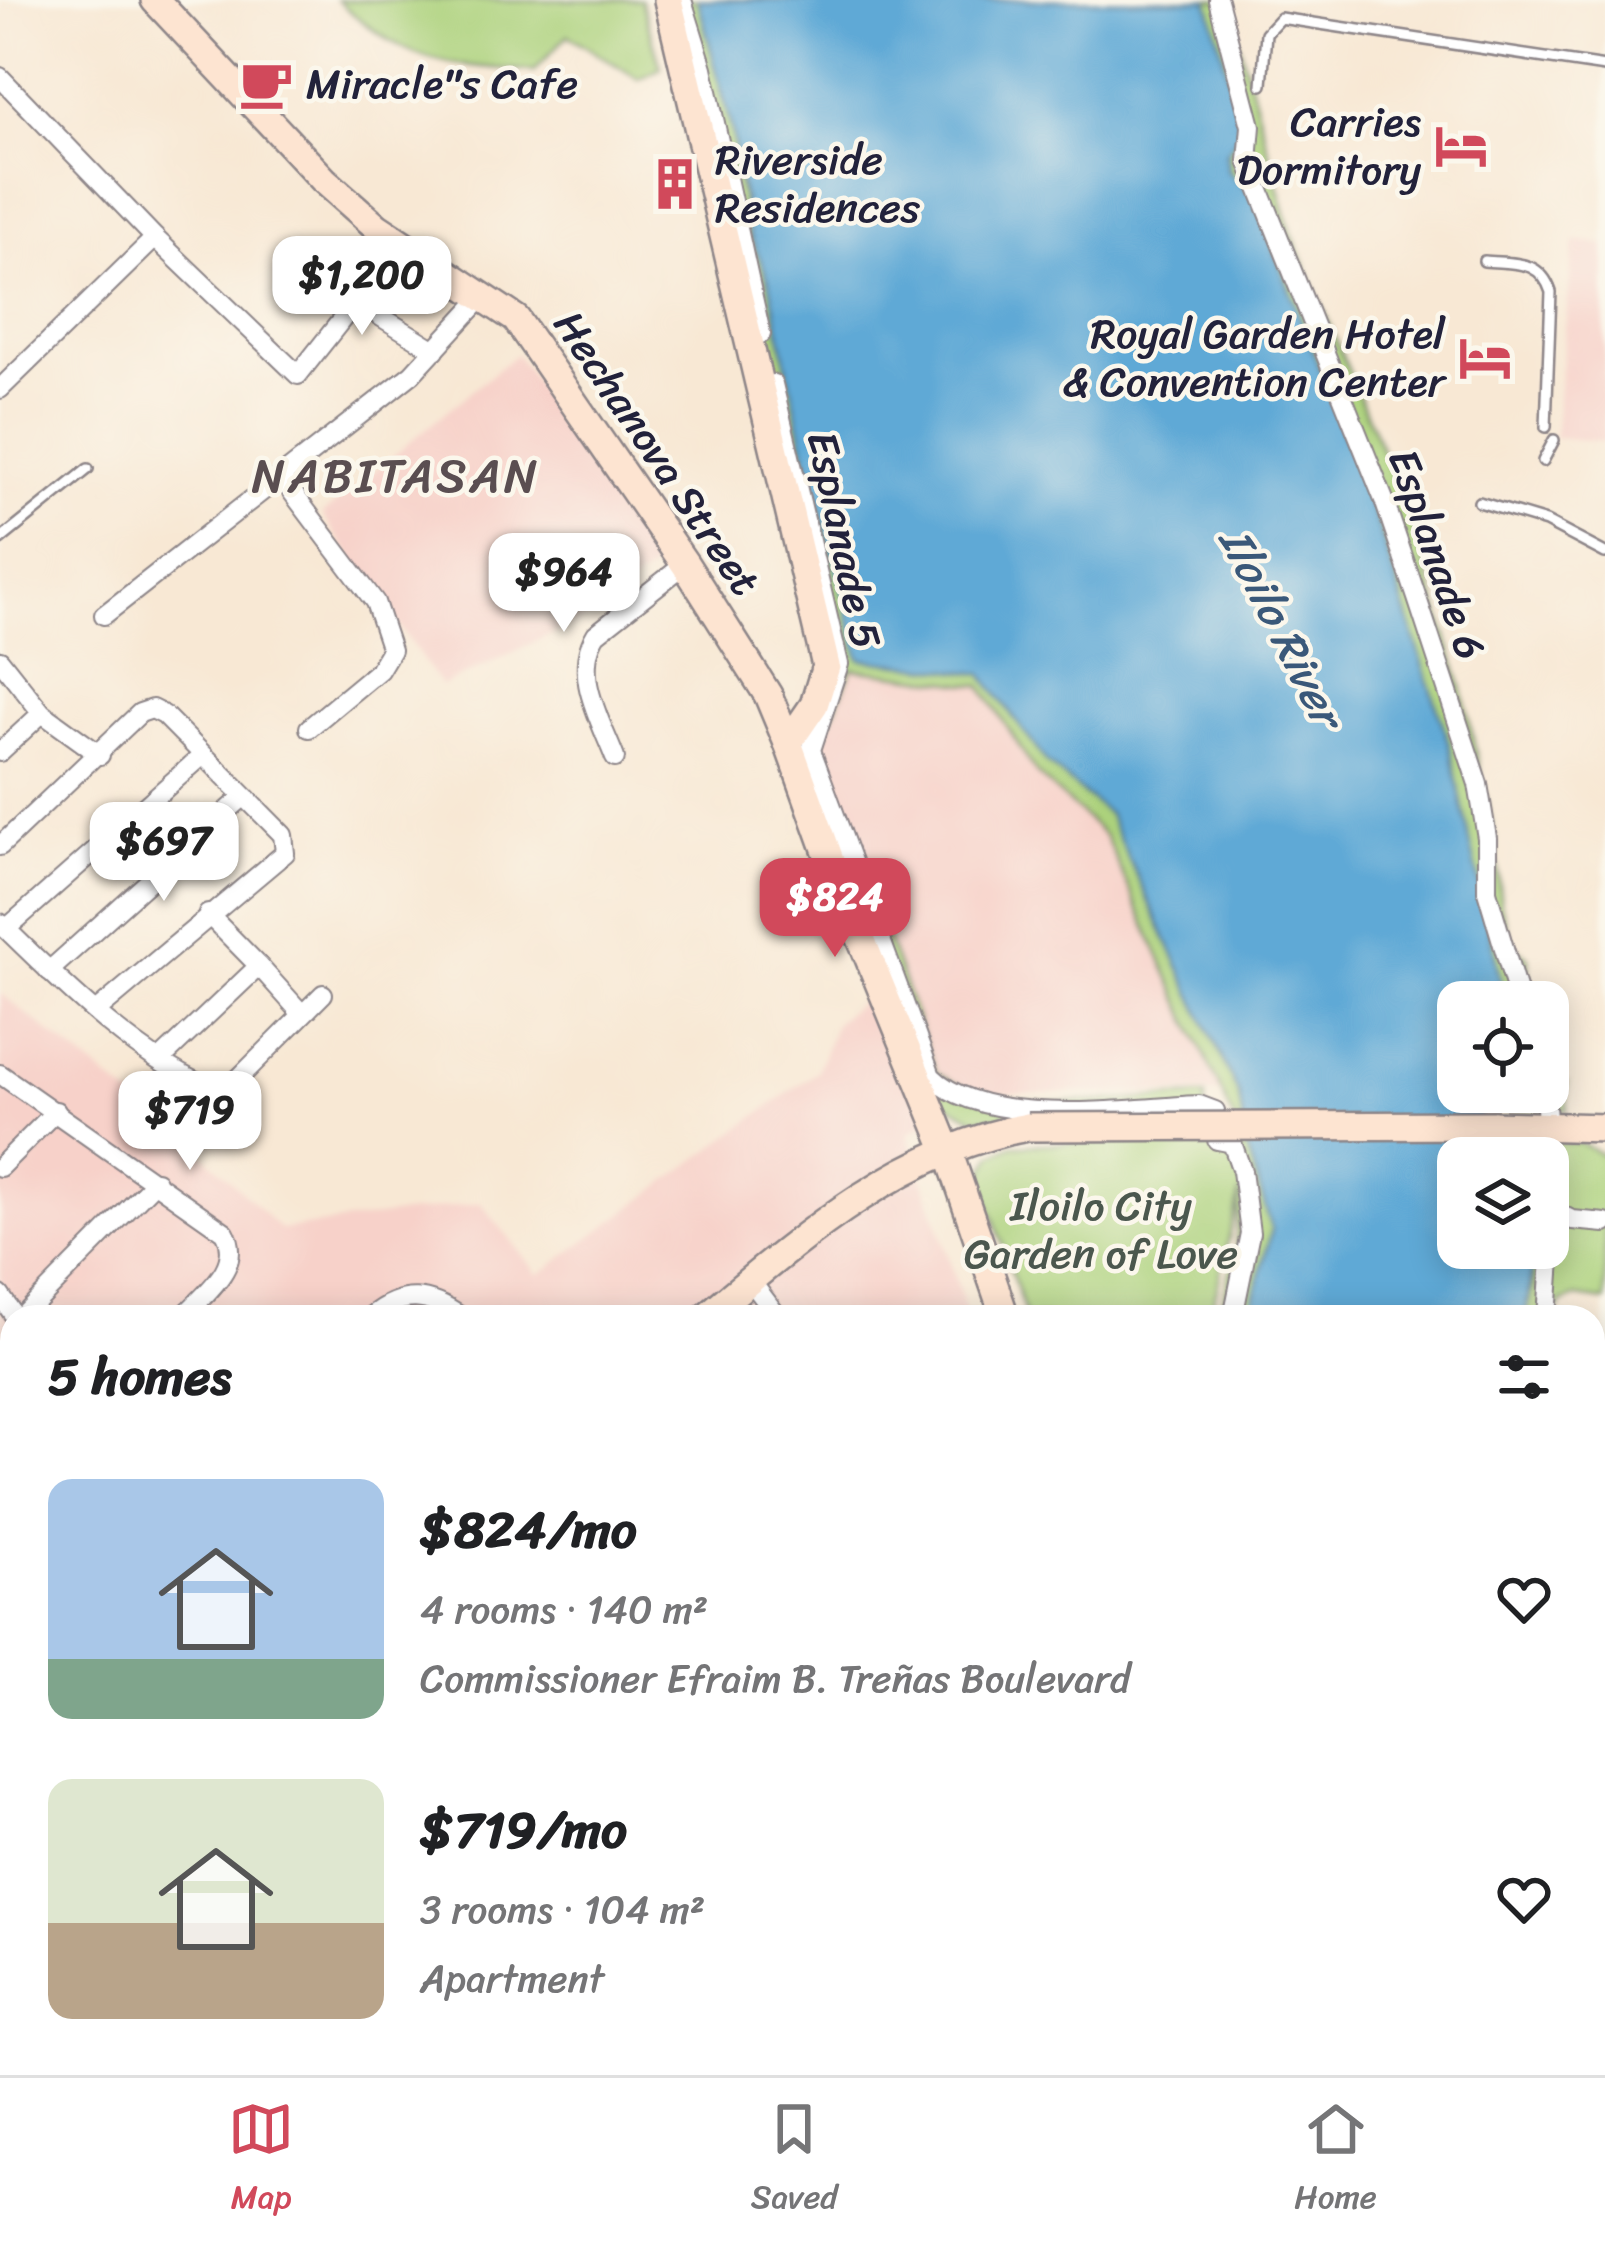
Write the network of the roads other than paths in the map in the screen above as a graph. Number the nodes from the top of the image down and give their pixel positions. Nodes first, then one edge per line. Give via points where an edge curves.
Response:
1 (155, 0) edge
2 (668, 0) edge
3 (682, 0) edge
4 (1218, 0) edge
5 (1605, 68) edge
6 (0, 77) edge
7 (1262, 85) dead end
8 (154, 238) junction
9 (1484, 261) dead end
10 (480, 300) junction
11 (435, 350) junction
12 (0, 389) edge
13 (1546, 427) dead end
14 (1554, 440) dead end
15 (1543, 461) dead end
16 (88, 469) dead end
17 (283, 481) junction
18 (1479, 502) dead end
19 (0, 540) edge
20 (1605, 553) edge
21 (685, 564) junction
22 (104, 615) dead end
23 (0, 660) edge
24 (42, 713) junction
25 (309, 728) dead end
26 (788, 743) junction
27 (0, 752) edge
28 (100, 755) junction
29 (202, 756) junction
30 (615, 758) dead end
31 (243, 797) junction
32 (0, 846) edge
33 (208, 914) junction
34 (3, 926) edge
35 (259, 966) junction
36 (49, 971) junction
37 (1514, 981) edge
38 (323, 994) dead end
39 (98, 1010) junction
40 (302, 1014) junction
41 (160, 1059) junction
42 (0, 1074) edge
43 (56, 1111) junction
44 (1544, 1113) edge
45 (1547, 1125) junction
46 (1605, 1128) edge
47 (1539, 1137) edge
48 (948, 1151) junction
49 (0, 1168) edge
50 (156, 1181) junction
51 (1569, 1216) edge
52 (1605, 1223) edge
53 (1549, 1269) edge
54 (750, 1280) junction
55 (30, 1305) edge
56 (194, 1305) edge
57 (390, 1305) edge
58 (444, 1305) edge
59 (720, 1305) edge
60 (769, 1305) edge
61 (1001, 1305) edge
62 (1236, 1305) edge
63 (1547, 1305) edge

1 - 10 main road, Hechanova Street via 324,180
2 - 26 main road via 826,666 814,705
3 - 62 street, Esplanade 5 via 839,664 811,749 931,1076 982,1106 1215,1111 1216,1140 1232,1143 1242,1171 1250,1232
4 - 37 street, Esplanade 6 via 1251,126 1248,161 1384,500 1478,784 1486,891
5 - 7 lane via 1280,18 1266,33
6 - 8 street
8 - 11 street via 298,375 347,313 370,310
8 - 12 street
9 - 13 lane via 1536,266 1546,276
10 - 11 street
10 - 21 main road, Hechanova Street via 516,319
11 - 17 street
14 - 15 lane
16 - 19 lane
17 - 22 street
17 - 25 street via 375,602 391,650 379,670
18 - 20 lane via 1546,522
21 - 26 main road, Hechanova Street via 768,695
21 - 30 street via 587,649 589,687
23 - 24 street
24 - 27 street
24 - 28 street
26 - 48 main road, Hechanova Street
28 - 29 street via 152,709
28 - 32 street
29 - 31 street
29 - 34 street
31 - 33 street via 283,835 285,853
31 - 36 street
33 - 35 street
33 - 39 street
34 - 36 street
35 - 40 street
35 - 41 street
36 - 39 street
38 - 40 street
39 - 41 street
40 - 41 street via 219,1092
42 - 43 street
43 - 49 street
43 - 50 street
44 - 45 street
45 - 46 main road
45 - 47 street
45 - 48 main road, bridge via 1028,1127
48 - 54 main road via 860,1197
48 - 61 main road, Hechanova Street
50 - 55 street
50 - 56 street via 231,1244 228,1267
51 - 52 street
53 - 63 street
54 - 59 main road
54 - 60 street
57 - 58 street

